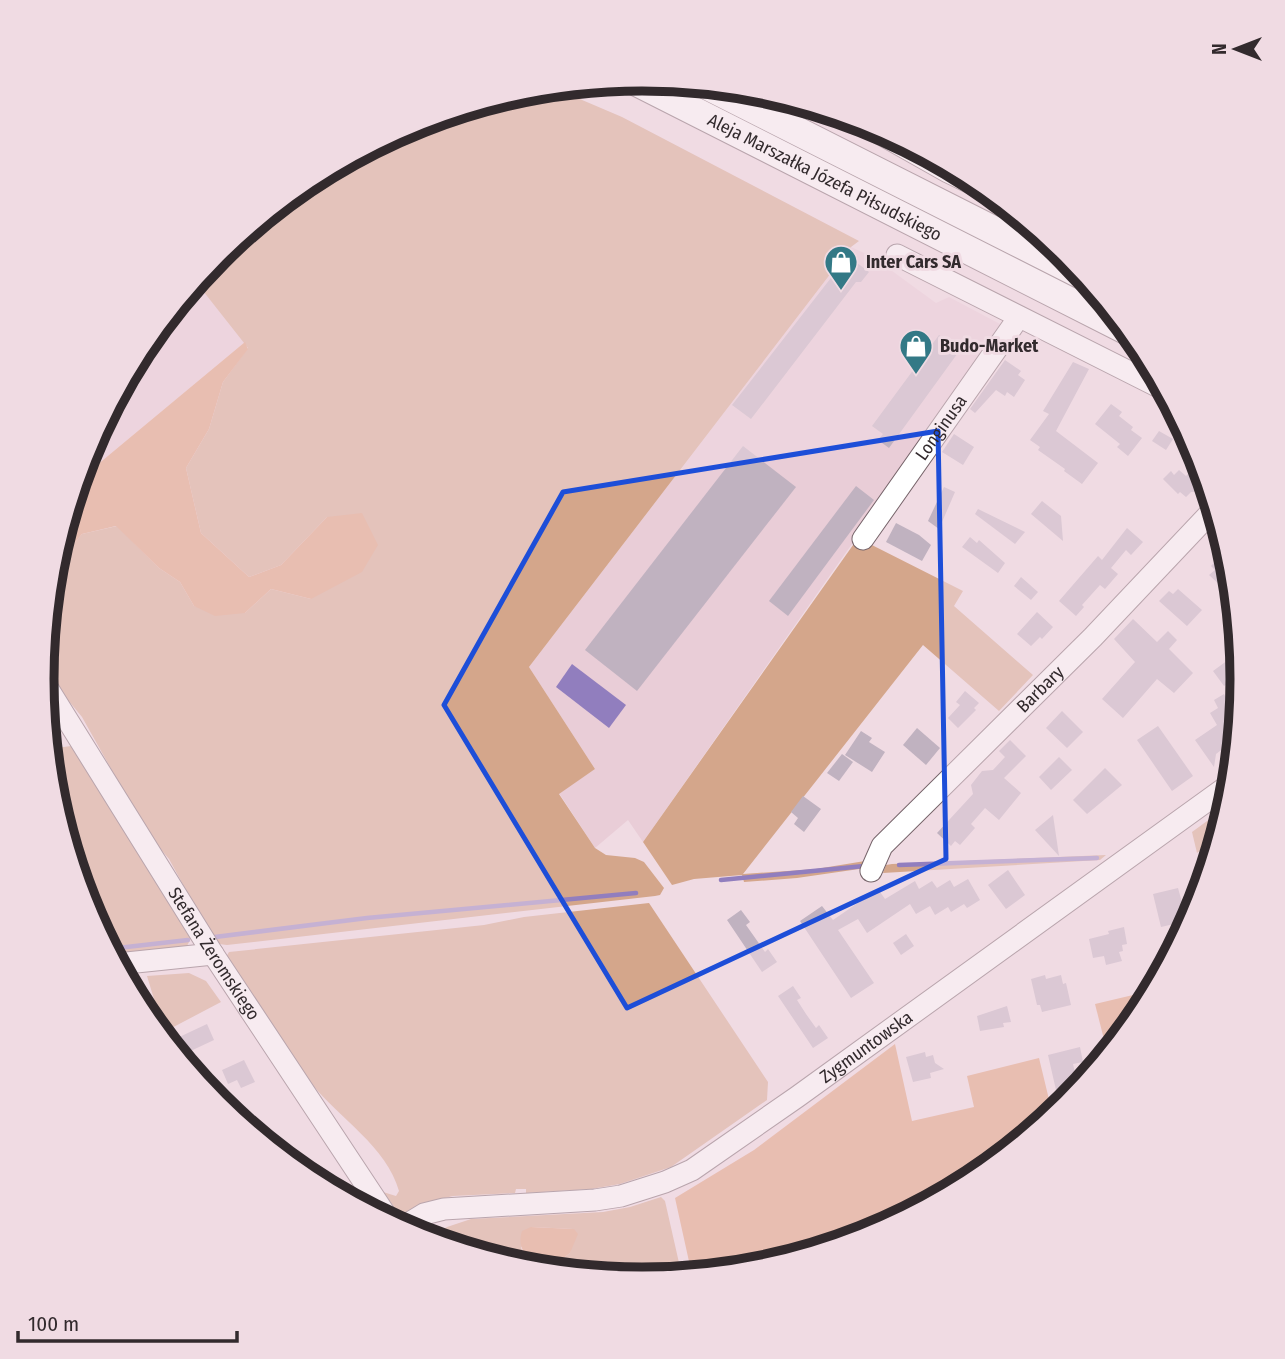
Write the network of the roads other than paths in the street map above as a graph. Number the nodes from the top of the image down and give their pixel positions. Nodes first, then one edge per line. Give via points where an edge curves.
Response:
1 (656, 92) edge
2 (735, 99) edge
3 (1038, 245) edge
4 (897, 255) dead end
5 (1019, 317) junction
6 (1109, 322) edge
7 (1150, 382) edge
8 (1208, 516) edge
9 (863, 539) dead end
10 (55, 700) edge
11 (1219, 792) edge
12 (871, 871) dead end
13 (213, 954) junction
14 (127, 963) edge
15 (380, 1206) edge
16 (460, 1208) junction
17 (413, 1221) edge
18 (427, 1227) edge

1 - 6 main road, Aleja Marszałka Józefa Piłsudskiego
2 - 3 main road, Aleja Marszałka Józefa Piłsudskiego
4 - 5 street, Aleja Marszałka Józefa Piłsudskiego
5 - 7 street, Aleja Marszałka Józefa Piłsudskiego
5 - 9 street, Longinusa
8 - 12 street, Barbary via 882,846
10 - 13 street, Stefana Żeromskiego
11 - 16 street, Zygmuntowska via 692,1170 621,1196
13 - 14 street
13 - 15 street, Stefana Żeromskiego
16 - 17 street, Zygmuntowska via 424,1214
16 - 18 street, Zygmuntowska

